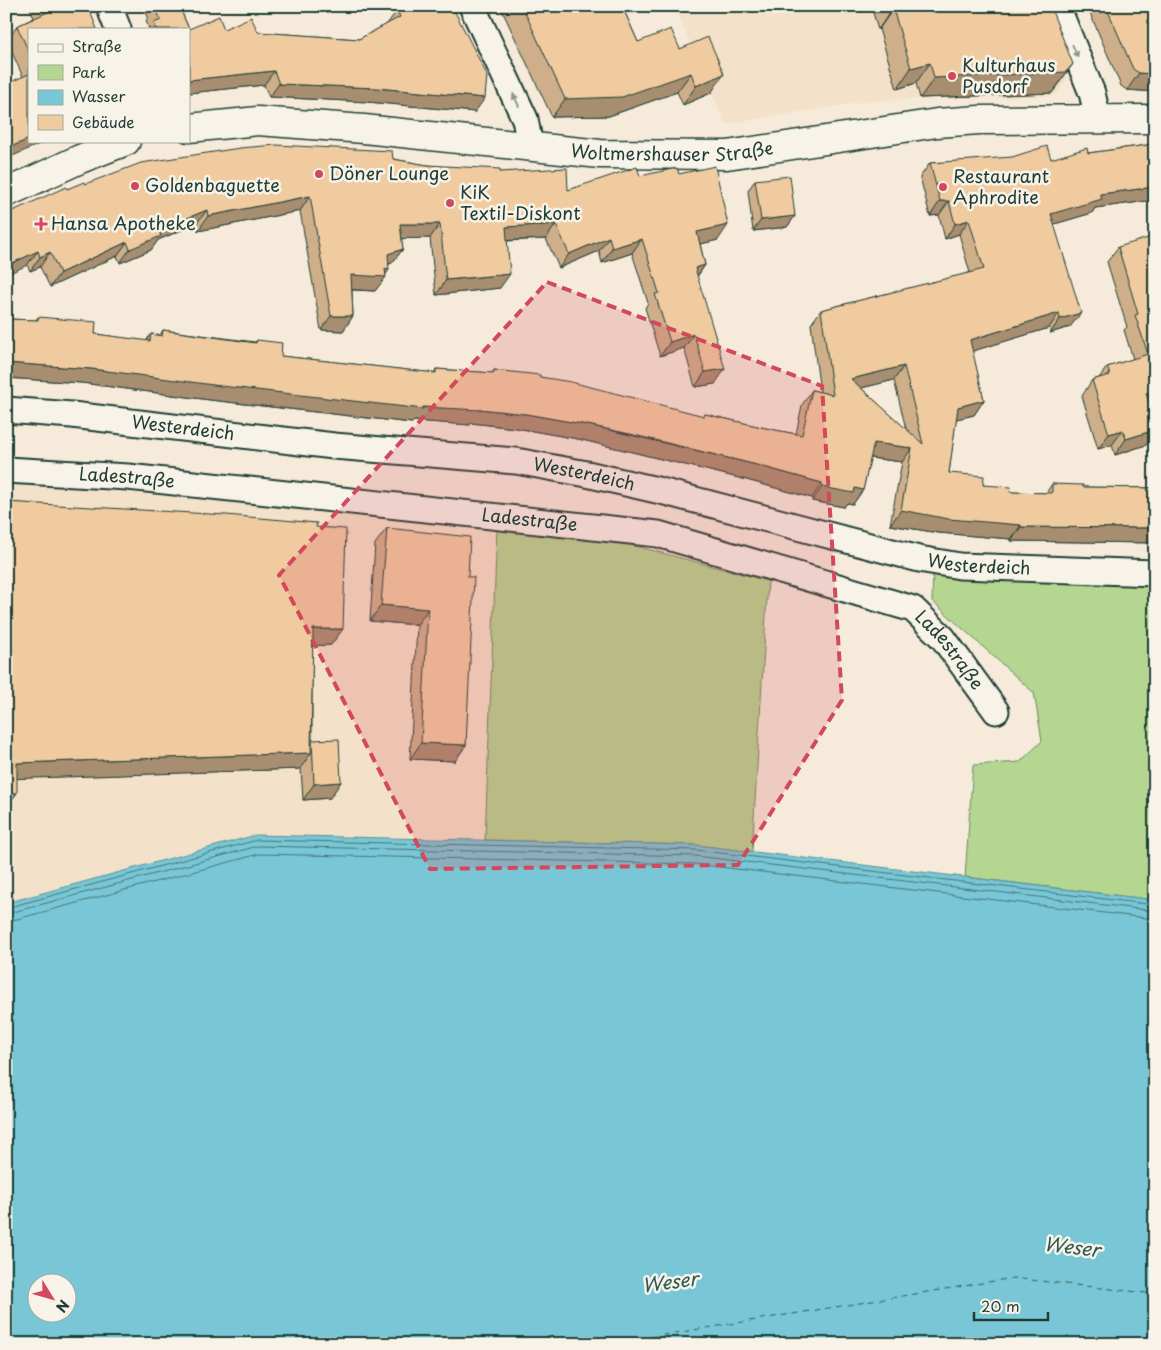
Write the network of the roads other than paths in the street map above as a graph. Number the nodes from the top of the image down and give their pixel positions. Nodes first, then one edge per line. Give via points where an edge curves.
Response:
1 (109, 6) edge
2 (472, 6) edge
3 (1057, 6) edge
4 (118, 28) edge
5 (1098, 119) junction
6 (1155, 119) edge
7 (190, 128) edge
8 (123, 142) edge
9 (530, 146) junction
10 (6, 193) edge
11 (6, 410) edge
12 (6, 470) edge
13 (1155, 572) edge
14 (996, 711) dead end

1 - 4 street
9 -> 2 street via 526,120
3 -> 5 street via 1092,93
5 - 6 street, Woltmershauser Straße
5 - 9 street, Woltmershauser Straße via 937,123 727,154 600,154
7 - 9 street, Woltmershauser Straße via 258,121
8 - 10 street
11 - 13 street, Westerdeich via 334,446 516,461 661,491 919,559 960,566
12 - 14 street, Ladestraße via 128,478 658,534 913,609 943,638

